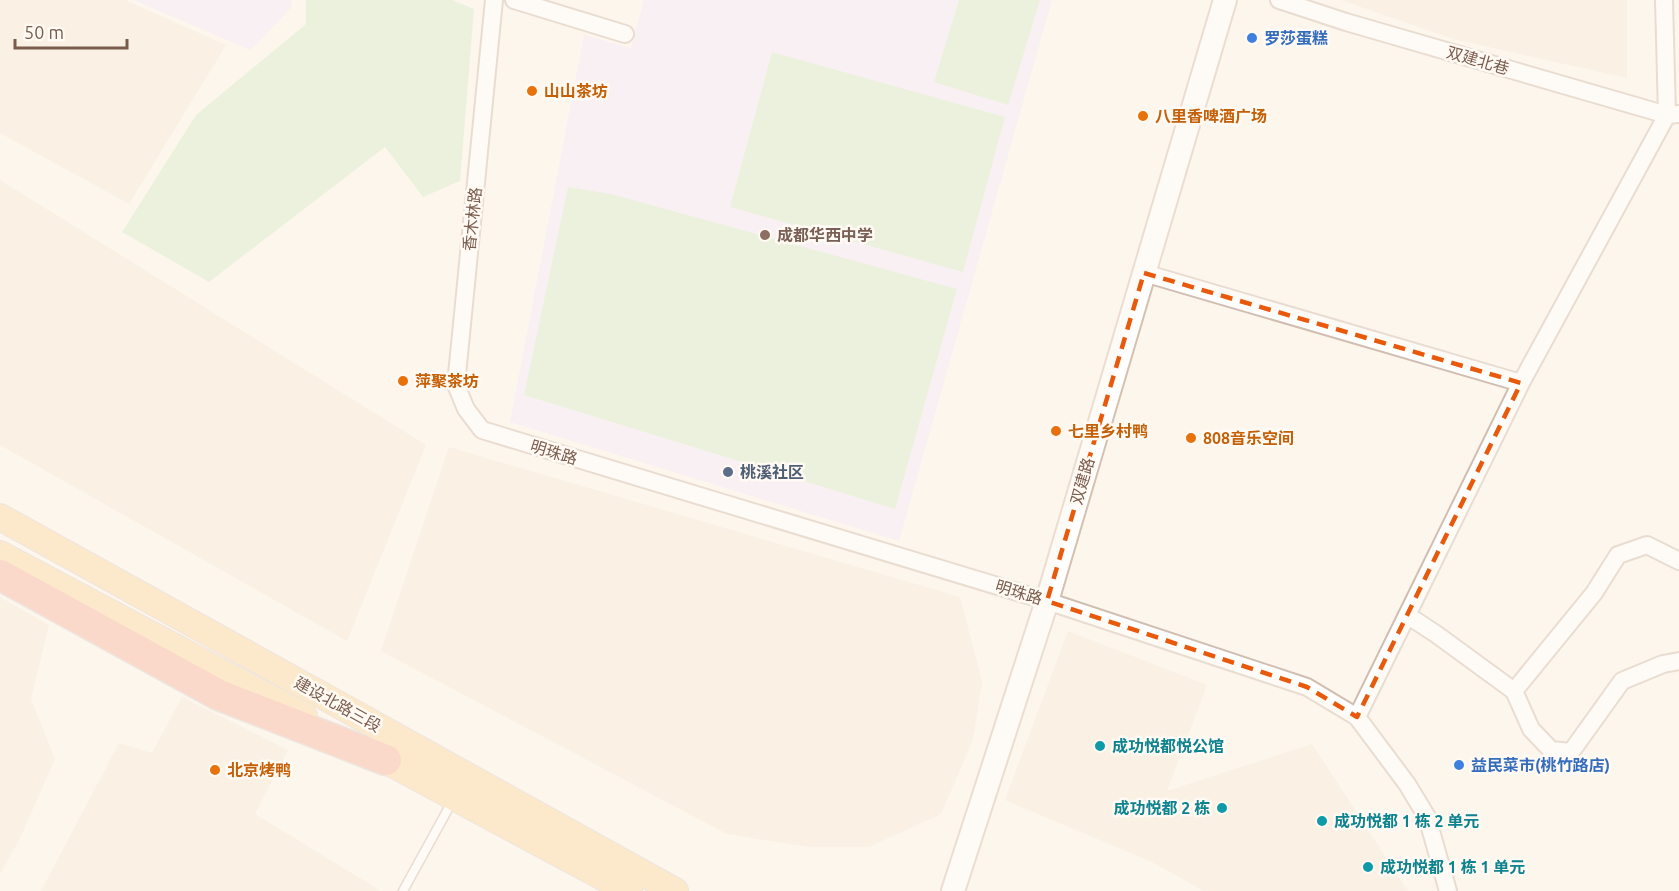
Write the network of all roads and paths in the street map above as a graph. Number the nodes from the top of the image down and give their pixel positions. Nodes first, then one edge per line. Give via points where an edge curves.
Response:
1 (494, 0) edge
2 (514, 0) edge
3 (1225, 0) edge
4 (1279, 0) edge
5 (1664, 0) edge
6 (625, 34) dead end
7 (1673, 114) edge
8 (1144, 273) junction
9 (1521, 383) junction
10 (482, 430) joint
11 (0, 517) edge
12 (0, 554) edge
13 (1679, 561) edge
14 (0, 575) edge
15 (1047, 601) junction
16 (1407, 615) junction
17 (1679, 661) edge
18 (1514, 691) junction
19 (1357, 717) junction
20 (386, 760) junction
21 (455, 797) junction
22 (403, 891) edge
23 (629, 891) edge
24 (675, 891) edge
25 (953, 891) edge
26 (1448, 891) edge

1 - 10 street, 香木林路 via 456,385 466,409
2 - 6 street
3 - 8 street, 双建路
4 - 7 street, 双建北巷
5 - 7 street
7 - 9 street
8 - 9 street
8 - 15 street, 双建路
9 - 16 street
10 - 15 street, 明珠路
11 - 24 main road, 建设北路三段
12 - 20 main road, 建设北路三段
13 - 18 street via 1647,545 1618,555 1594,593
14 - 20 highway via 219,695
15 - 19 street, 明珠路 via 1306,687
15 - 25 street, 双建路
16 - 18 street
16 - 19 street
17 - 18 street via 1622,681 1571,752 1551,750 1531,729
19 - 26 street, 明珠路 via 1407,783 1427,817
20 - 21 main road, 建设北路三段
21 - 22 lane
21 - 23 main road, 建设北路三段

